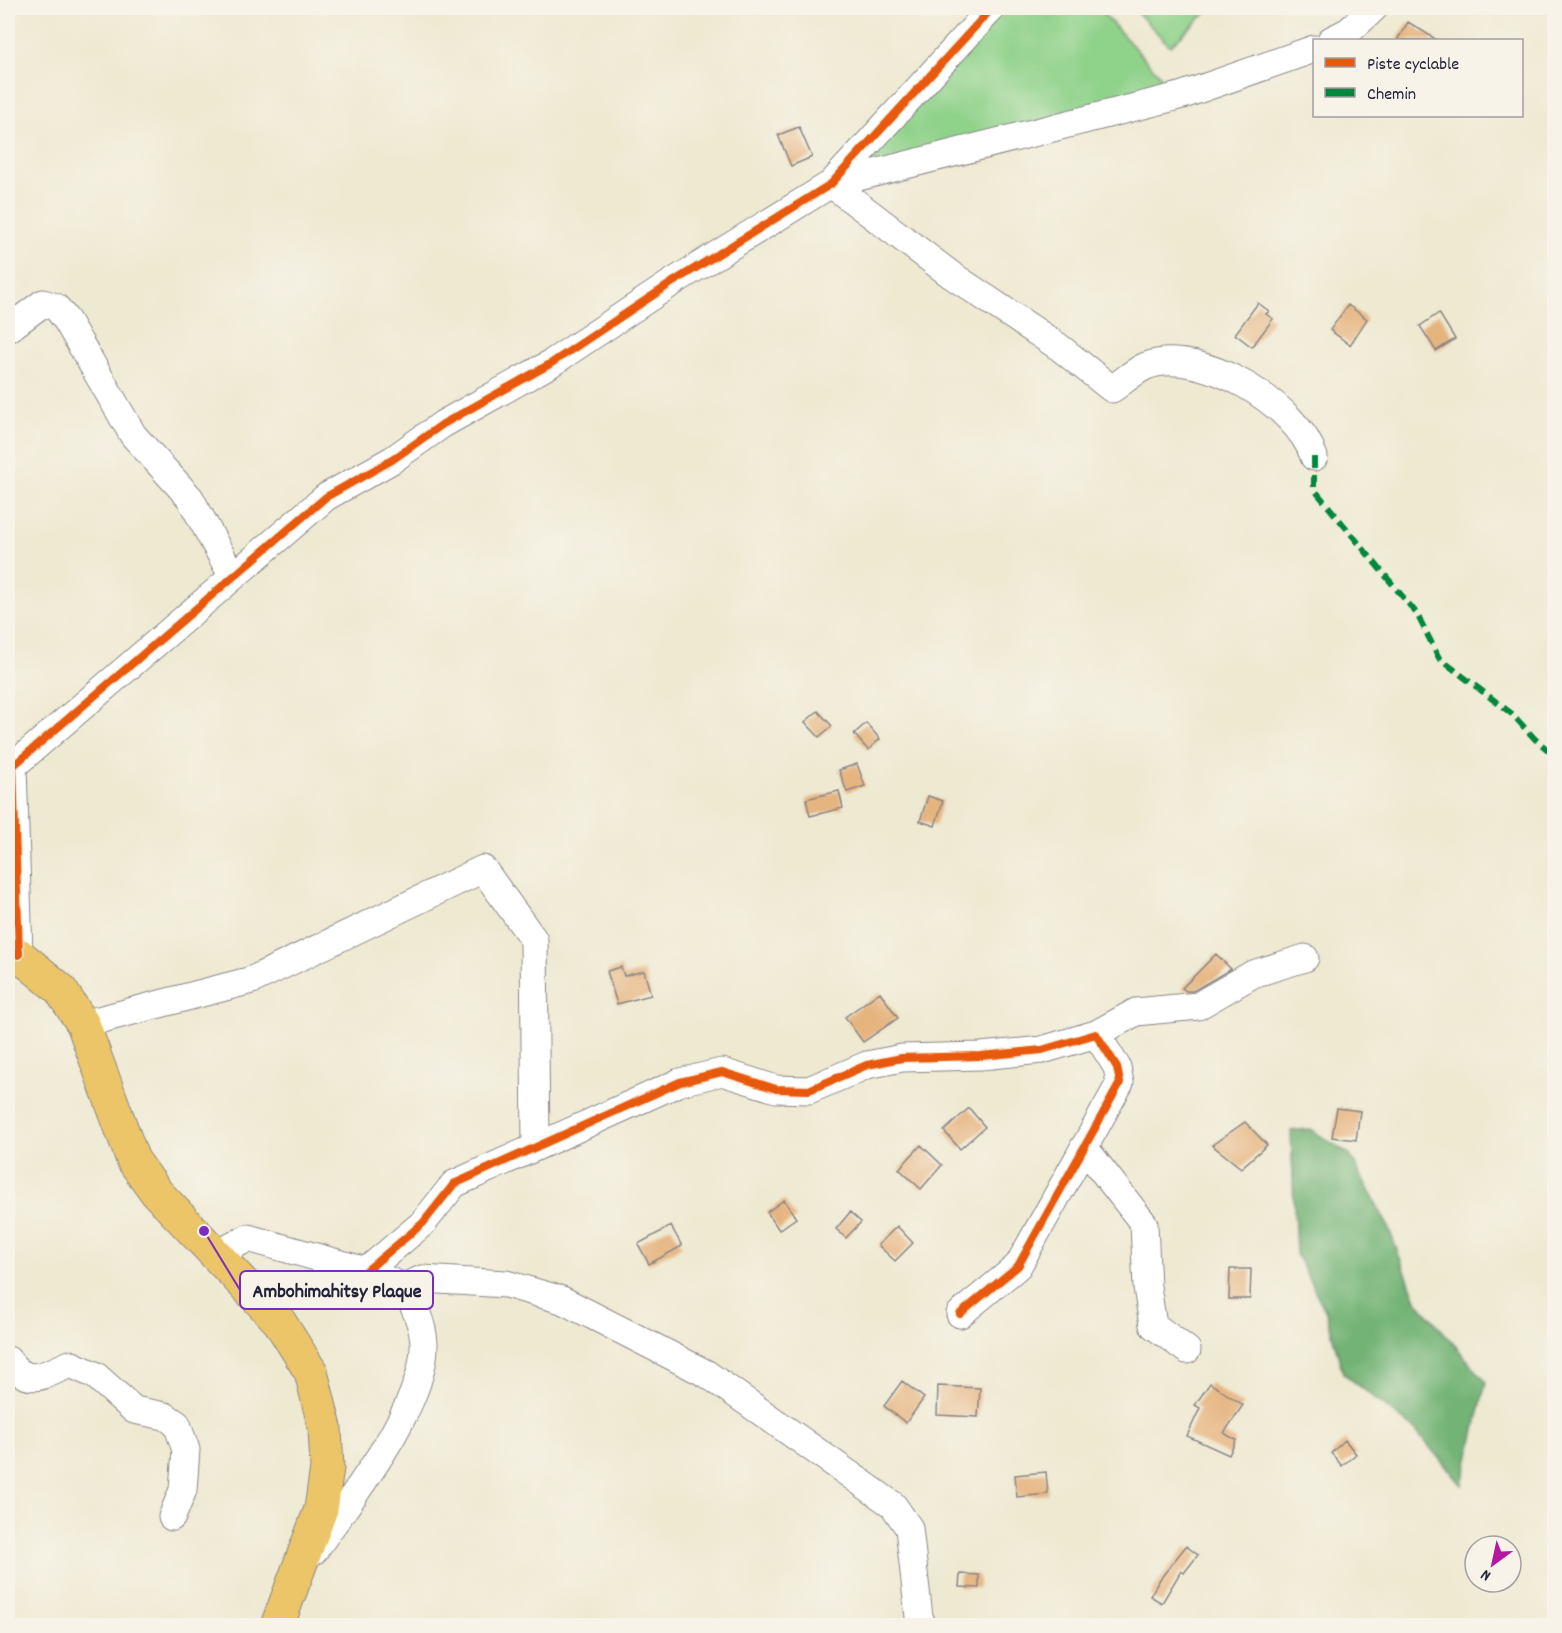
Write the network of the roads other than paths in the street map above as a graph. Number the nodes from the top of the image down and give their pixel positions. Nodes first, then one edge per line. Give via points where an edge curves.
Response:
1 (992, 8) edge
2 (1374, 8) edge
3 (1333, 39) edge
4 (1313, 49) edge
5 (831, 184) junction
6 (8, 329) edge
7 (1314, 457) dead end
8 (233, 578) junction
9 (10, 769) edge
10 (13, 952) edge
11 (1305, 958) dead end
12 (83, 1024) junction
13 (1096, 1034) junction
14 (536, 1146) junction
15 (1084, 1147) junction
16 (215, 1255) junction
17 (366, 1271) junction
18 (404, 1287) junction
19 (960, 1314) dead end
20 (1187, 1350) dead end
21 (8, 1360) edge
22 (172, 1517) dead end
23 (291, 1585) junction
24 (277, 1626) edge
25 (923, 1626) edge

1 - 5 street
2 - 3 street via 1349,31
4 - 5 street via 1183,95
5 - 7 street via 1112,389 1146,366 1187,362 1214,368 1235,378 1294,423 1309,441
5 - 8 street via 550,364 326,496
6 - 8 street via 43,303 56,307 68,321 133,435 190,498
8 - 9 street
9 - 10 street
10 - 12 main road via 60,989
11 - 13 street via 1253,974 1198,1006 1136,1012
12 - 14 street via 252,980 483,869 534,940
12 - 16 main road via 133,1160 157,1193
13 - 14 street via 1042,1050 902,1058 867,1065 809,1090 776,1089 722,1072 680,1082
13 - 15 street via 1117,1067 1120,1083
14 - 17 street via 454,1184 423,1223
15 - 19 street via 1018,1266
15 - 20 street via 1144,1224 1153,1325
16 - 17 street via 248,1238
16 - 23 main road via 279,1321 310,1372 326,1428 327,1468 321,1509
17 - 18 street
18 - 23 street via 417,1311 424,1342 420,1374 400,1422
18 - 25 street via 422,1279 506,1284 562,1300 706,1374 894,1505 909,1528
21 - 22 street via 17,1373 36,1378 70,1364 95,1375 134,1410 165,1416 177,1424 186,1450 183,1490
23 - 24 main road

